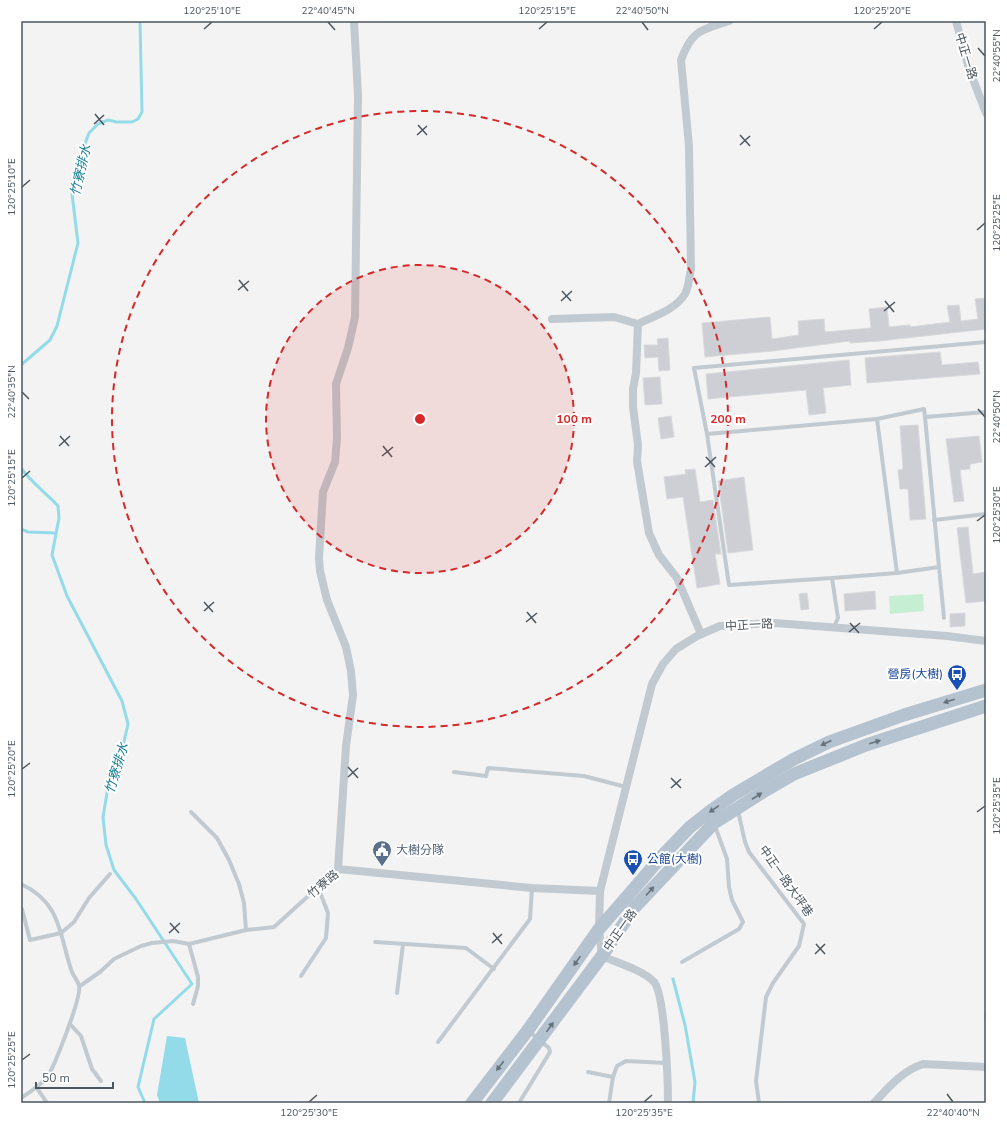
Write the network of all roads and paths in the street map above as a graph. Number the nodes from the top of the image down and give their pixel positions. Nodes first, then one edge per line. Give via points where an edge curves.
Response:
1 (354, 21) edge
2 (729, 21) edge
3 (956, 21) edge
4 (986, 113) edge
5 (552, 319) dead end
6 (638, 324) junction
7 (986, 342) edge
8 (986, 412) edge
9 (925, 417) junction
10 (877, 419) junction
11 (707, 434) junction
12 (986, 514) edge
13 (934, 520) junction
14 (939, 568) junction
15 (897, 573) junction
16 (832, 578) junction
17 (944, 618) dead end
18 (834, 627) junction
19 (701, 634) junction
20 (986, 640) edge
21 (986, 690) edge
22 (986, 706) edge
23 (454, 772) dead end
24 (626, 787) junction
25 (738, 808) junction
26 (191, 812) dead end
27 (714, 823) junction
28 (338, 869) junction
29 (110, 874) dead end
30 (21, 884) edge
31 (318, 887) junction
32 (532, 888) junction
33 (600, 891) junction
34 (22, 909) dead end
35 (600, 929) junction
36 (246, 930) junction
37 (61, 933) junction
38 (375, 942) dead end
39 (189, 944) junction
40 (403, 944) junction
41 (602, 956) junction
42 (682, 962) dead end
43 (494, 969) junction
44 (301, 976) dead end
45 (80, 986) junction
46 (397, 994) dead end
47 (193, 1004) dead end
48 (70, 1024) junction
49 (528, 1030) junction
50 (540, 1041) junction
51 (438, 1042) dead end
52 (667, 1063) junction
53 (986, 1067) edge
54 (588, 1072) dead end
55 (613, 1077) junction
56 (101, 1081) dead end
57 (37, 1088) junction
58 (21, 1098) edge
59 (47, 1103) edge
60 (472, 1103) edge
61 (492, 1103) edge
62 (519, 1103) edge
63 (609, 1103) edge
64 (668, 1103) edge
65 (759, 1103) edge
66 (874, 1103) edge

1 - 28 street via 358,95 355,317 336,384 335,462 323,492 319,558 327,600 346,647 353,695 346,746
2 - 6 street via 703,29 694,35 686,46 682,60 689,146 691,269 688,285 685,294 675,305
3 - 4 street, 中正一路 via 969,69
5 - 6 street via 614,317
6 - 19 street via 633,406 638,445 637,462 649,533 659,555 676,578
7 - 11 lane via 694,368
8 - 9 lane
9 - 10 lane via 924,409
9 - 13 lane
10 - 11 lane
10 - 15 lane
11 - 16 lane via 729,585
12 - 13 lane
13 - 14 lane
14 - 15 lane
14 - 17 lane
15 - 16 lane
16 - 18 lane via 838,618
18 - 19 street, 中正一路 via 775,623 720,626
18 - 20 street, 中正一路
19 - 24 street, 中正一路 via 676,650 663,664 652,684
21 -> 35 main road, 中正一路 via 904,715 829,742 794,759 733,795 690,827
25 -> 22 main road, 中正一路 via 794,774 866,744
23 - 24 lane via 486,776 488,768 496,768 584,776
24 - 33 street, 中正一路
25 - 27 main road, 中正一路
25 - 65 lane, 中正一路大坪巷 via 749,852 804,924 799,946 766,997 756,1081
26 - 36 lane via 217,838 229,860 244,903
41 -> 27 main road, 中正一路 via 634,908
27 - 42 lane via 726,859 732,900 743,922 739,929
28 - 31 lane, 竹寮路
28 - 32 street, 竹寮路
29 - 37 lane via 89,898 74,922
30 - 37 lane via 45,900 58,922
31 - 36 lane, 竹寮路 via 274,927
31 - 44 lane via 328,914 326,938
32 - 33 street, 竹寮路
32 - 43 lane via 530,919
33 - 35 street
34 - 37 lane via 30,940
35 - 41 street
35 -> 49 main road
36 - 39 lane, 竹寮路
37 - 45 lane via 73,973
38 - 40 lane
39 - 45 lane, 竹寮路 via 173,941 141,946 114,959
39 - 47 lane via 198,977
40 - 43 lane via 466,948
40 - 46 lane
50 -> 41 main road
41 - 52 street via 643,974 655,983 660,997
43 - 51 lane
45 - 48 lane
48 - 56 lane via 81,1036 92,1069
48 - 57 lane via 48,1077
49 - 50 lane
49 -> 60 main road
50 - 61 main road
50 - 62 lane via 550,1052
52 - 55 lane via 626,1061 617,1066
52 - 64 street
53 - 66 street via 923,1064 897,1078
54 - 55 lane
55 - 63 lane
57 - 58 lane
57 - 59 lane

